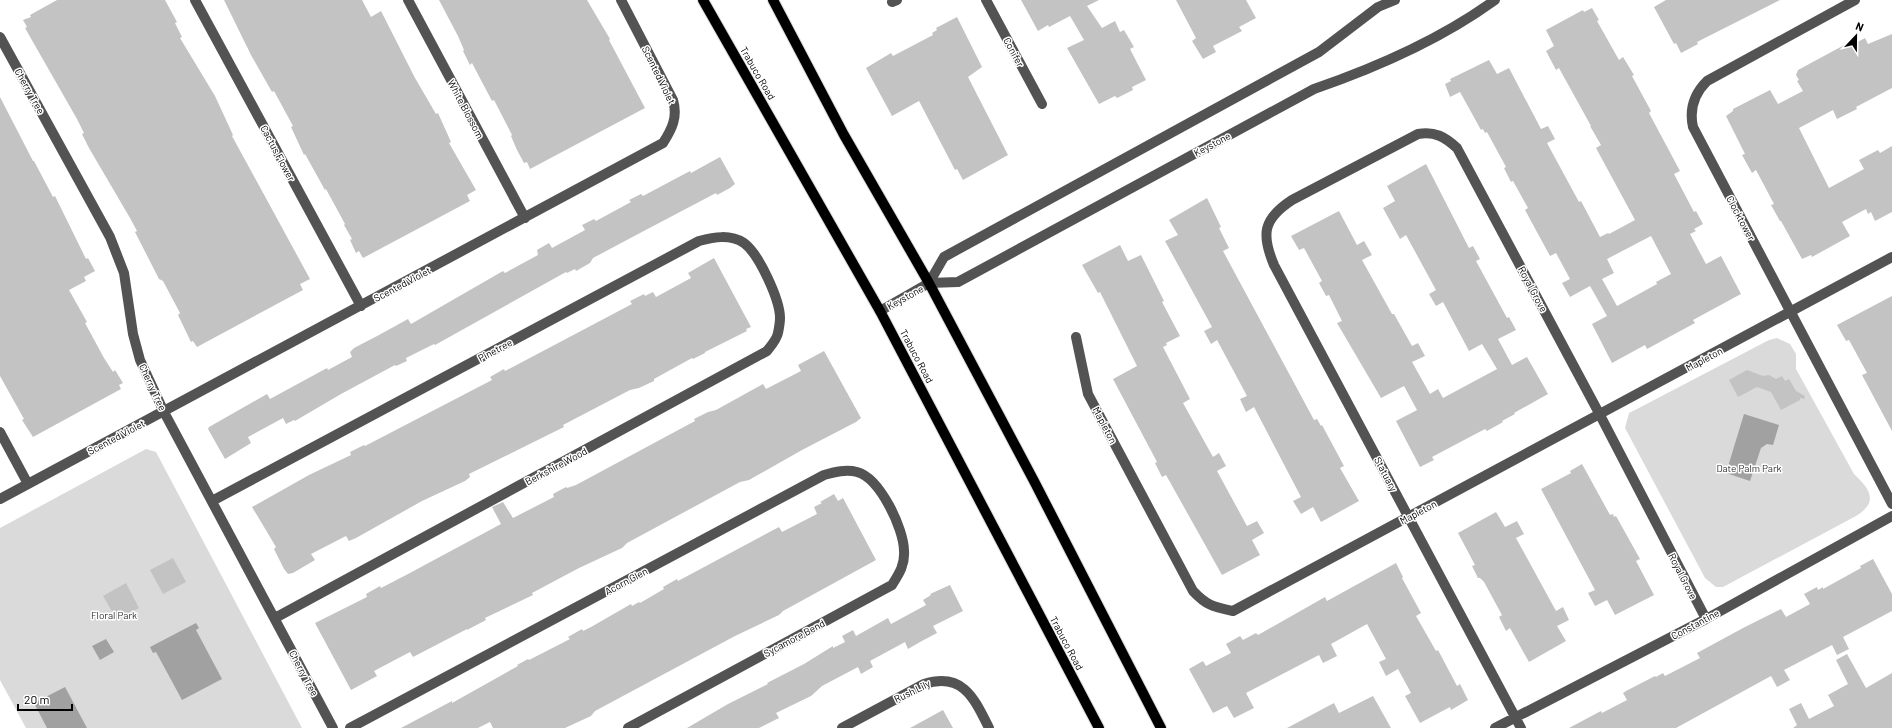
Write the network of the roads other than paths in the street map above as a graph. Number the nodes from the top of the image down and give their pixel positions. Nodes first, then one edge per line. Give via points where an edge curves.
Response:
1 (195, 0) edge
2 (408, 0) edge
3 (621, 0) edge
4 (703, 0) edge
5 (773, 0) edge
6 (986, 0) edge
7 (1395, 0) edge
8 (1495, 0) edge
9 (1855, 0) edge
10 (0, 37) edge
11 (1042, 104) dead end
12 (1271, 216) joint
13 (525, 218) junction
14 (1892, 257) edge
15 (767, 278) joint
16 (929, 283) junction
17 (361, 306) junction
18 (880, 311) junction
19 (1790, 312) junction
20 (1076, 337) dead end
21 (164, 412) junction
22 (1600, 415) junction
23 (0, 432) edge
24 (28, 484) junction
25 (0, 499) edge
26 (212, 501) junction
27 (1892, 504) edge
28 (891, 512) joint
29 (1409, 516) junction
30 (1892, 516) edge
31 (275, 618) junction
32 (1706, 619) junction
33 (1515, 717) junction
34 (333, 728) edge
35 (350, 728) edge
36 (628, 728) edge
37 (842, 728) edge
38 (989, 728) edge
39 (1099, 728) edge
40 (1161, 728) edge
41 (1495, 728) edge
42 (1521, 728) edge

1 - 17 street, Cactus Flower
2 - 13 street, White Blossom
3 - 13 street, Scented Violet via 673,100 676,109 675,122 663,143
4 - 18 main road, Trabuco Road
5 - 16 main road via 844,135
6 - 11 street, Conifer
7 - 16 street, Keystone via 1378,7 1319,52 944,257
8 - 16 street, Keystone via 1471,18 1412,50 1314,89 958,282
9 - 19 street, Clocktower via 1707,81 1698,90 1690,115 1693,127
10 - 21 street, Cherry Tree via 110,237 124,272 133,334 140,360
12 - 22 street, Royal Grove via 1292,200 1410,137 1428,132 1440,135 1457,148 1465,161
12 - 29 street, Statuary via 1266,237 1274,265
13 - 17 street, Scented Violet
14 - 19 street, Mapleton
15 - 26 street, Pinetree via 756,256 744,244 733,238 718,236 700,241
15 - 31 street, Berkshire Wood via 776,298 780,317 778,335 767,351
16 - 18 street, Keystone
16 - 40 main road
17 - 21 street, Scented Violet
18 - 39 main road, Trabuco Road
19 - 22 street, Mapleton
19 - 27 street, Clocktower
20 - 29 street, Mapleton via 1088,394 1193,592 1212,607 1233,611
21 - 24 street, Scented Violet
21 - 26 street, Cherry Tree
22 - 29 street, Mapleton
22 - 32 street, Royal Grove
23 - 24 street
24 - 25 street, Scented Violet
26 - 31 street, Cherry Tree
28 - 35 street, Acorn Glen via 880,490 869,477 858,472 842,470 824,475
28 - 36 street, Sycamore Bend via 900,532 904,550 902,569 892,585
29 - 33 street, Statuary
30 - 32 street, Constantine
31 - 34 street, Cherry Tree
32 - 33 street, Constantine
33 - 41 street, Constantine
33 - 42 street, Statuary
37 - 38 street, Rush Lily via 924,684 935,681 947,681 959,685 968,692

